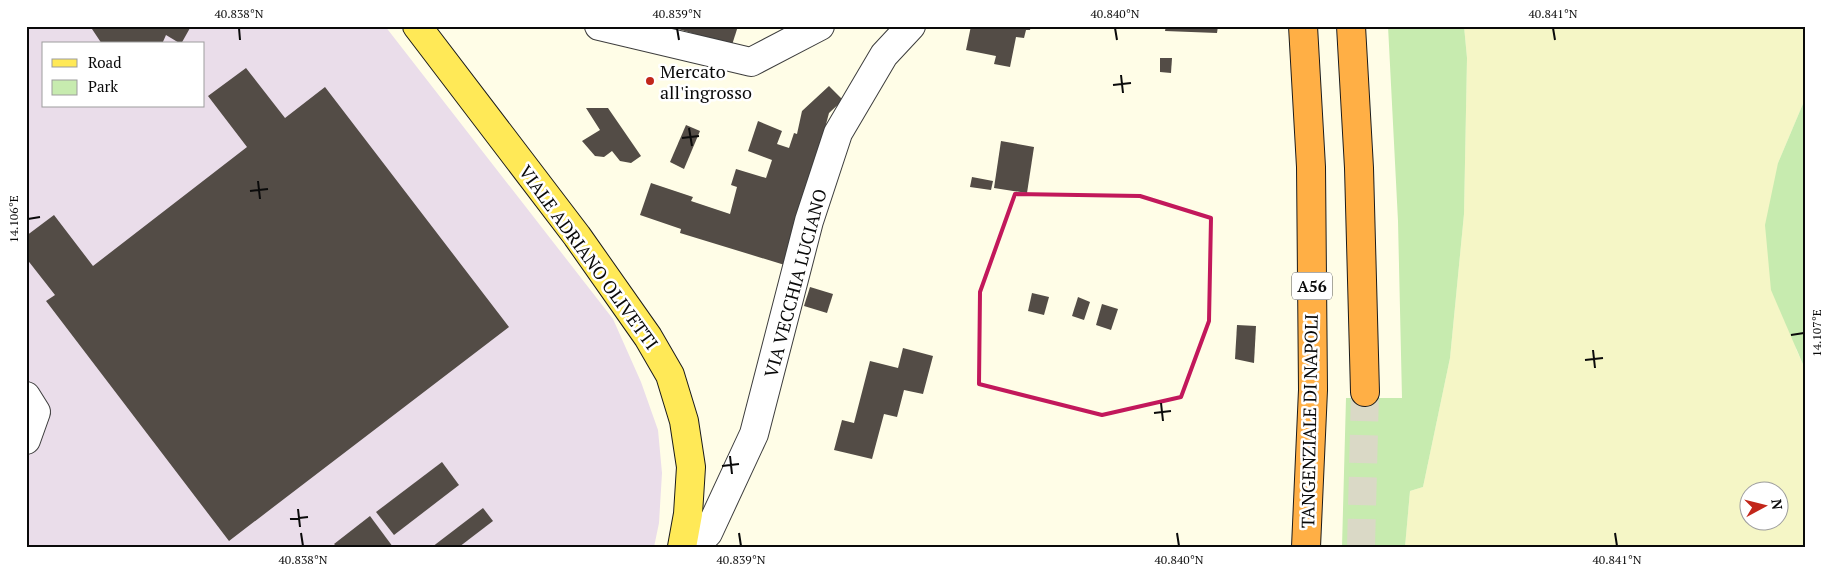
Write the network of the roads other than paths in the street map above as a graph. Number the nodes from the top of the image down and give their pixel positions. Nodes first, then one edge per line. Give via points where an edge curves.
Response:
1 (417, 26) edge
2 (600, 26) edge
3 (820, 26) edge
4 (911, 26) edge
5 (1304, 26) edge
6 (1351, 26) edge
7 (1365, 392) tunnel mouth
8 (26, 396) edge
9 (26, 440) edge
10 (682, 547) edge
11 (694, 547) edge
12 (1306, 547) edge

1 - 10 main road, VIALE ADRIANO OLIVETTI via 577,236 648,337 670,375 684,421 691,467
2 - 3 street via 751,62
4 - 11 street, VIA VECCHIA LUCIANO via 884,54 838,133 809,221 754,434 708,534
5 - 12 highway, TANGENZIALE DI NAPOLI / A56 via 1312,167 1313,380
6 - 7 highway via 1359,168
8 - 9 street via 36,412

